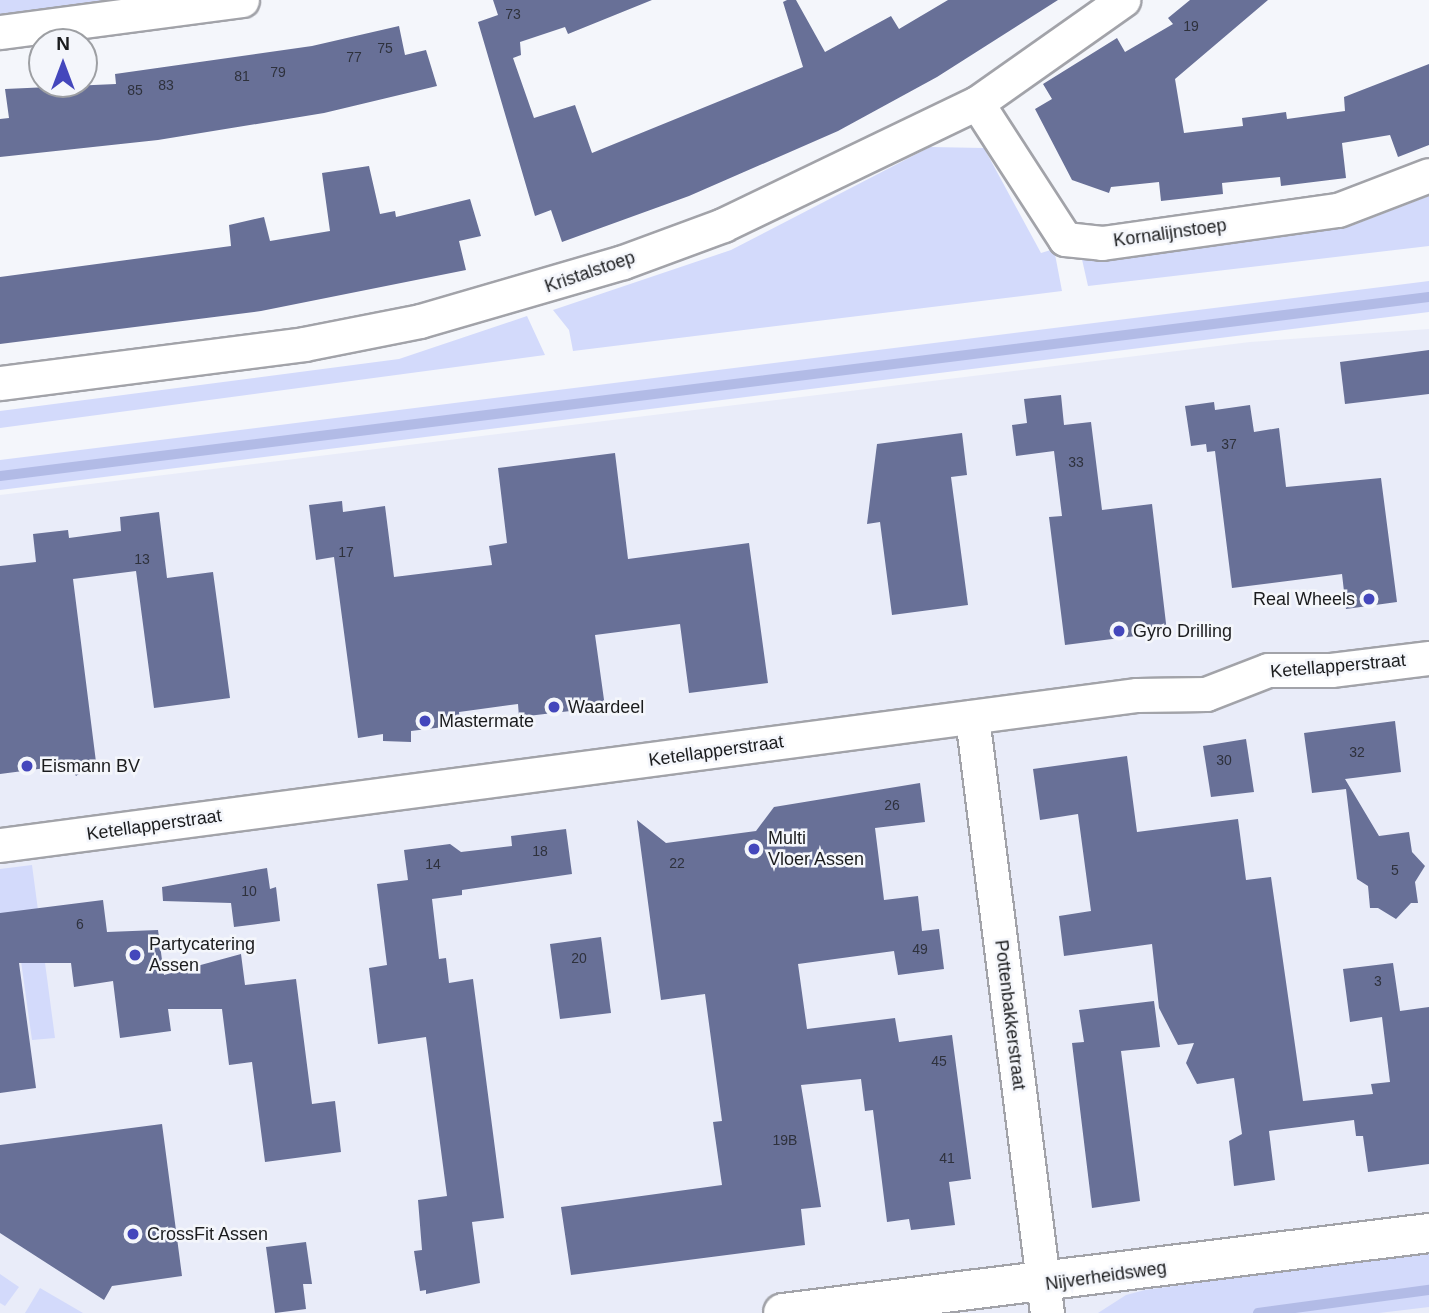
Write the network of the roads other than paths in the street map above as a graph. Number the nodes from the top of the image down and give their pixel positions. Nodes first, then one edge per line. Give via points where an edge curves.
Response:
1 (242, 0) edge
2 (1123, 0) edge
3 (0, 32) edge
4 (977, 103) junction
5 (1429, 175) edge
6 (0, 383) edge
7 (1429, 658) edge
8 (972, 717) junction
9 (0, 845) edge
10 (1429, 1233) edge
11 (1045, 1299) edge
12 (783, 1313) edge

1 - 3 street
2 - 4 street, Kristalstoep
4 - 5 street, Kornalijnstoep via 1065,239 1102,243 1338,210
4 - 6 street, Kristalstoep via 723,225 532,292 304,344
7 - 8 street, Ketellapperstraat via 1331,670 1268,670 1206,694 1137,695
8 - 9 street, Ketellapperstraat
8 - 11 street, Pottenbakkerstraat
10 - 11 street, Nijverheidsweg
11 - 12 street, Nijverheidsweg

